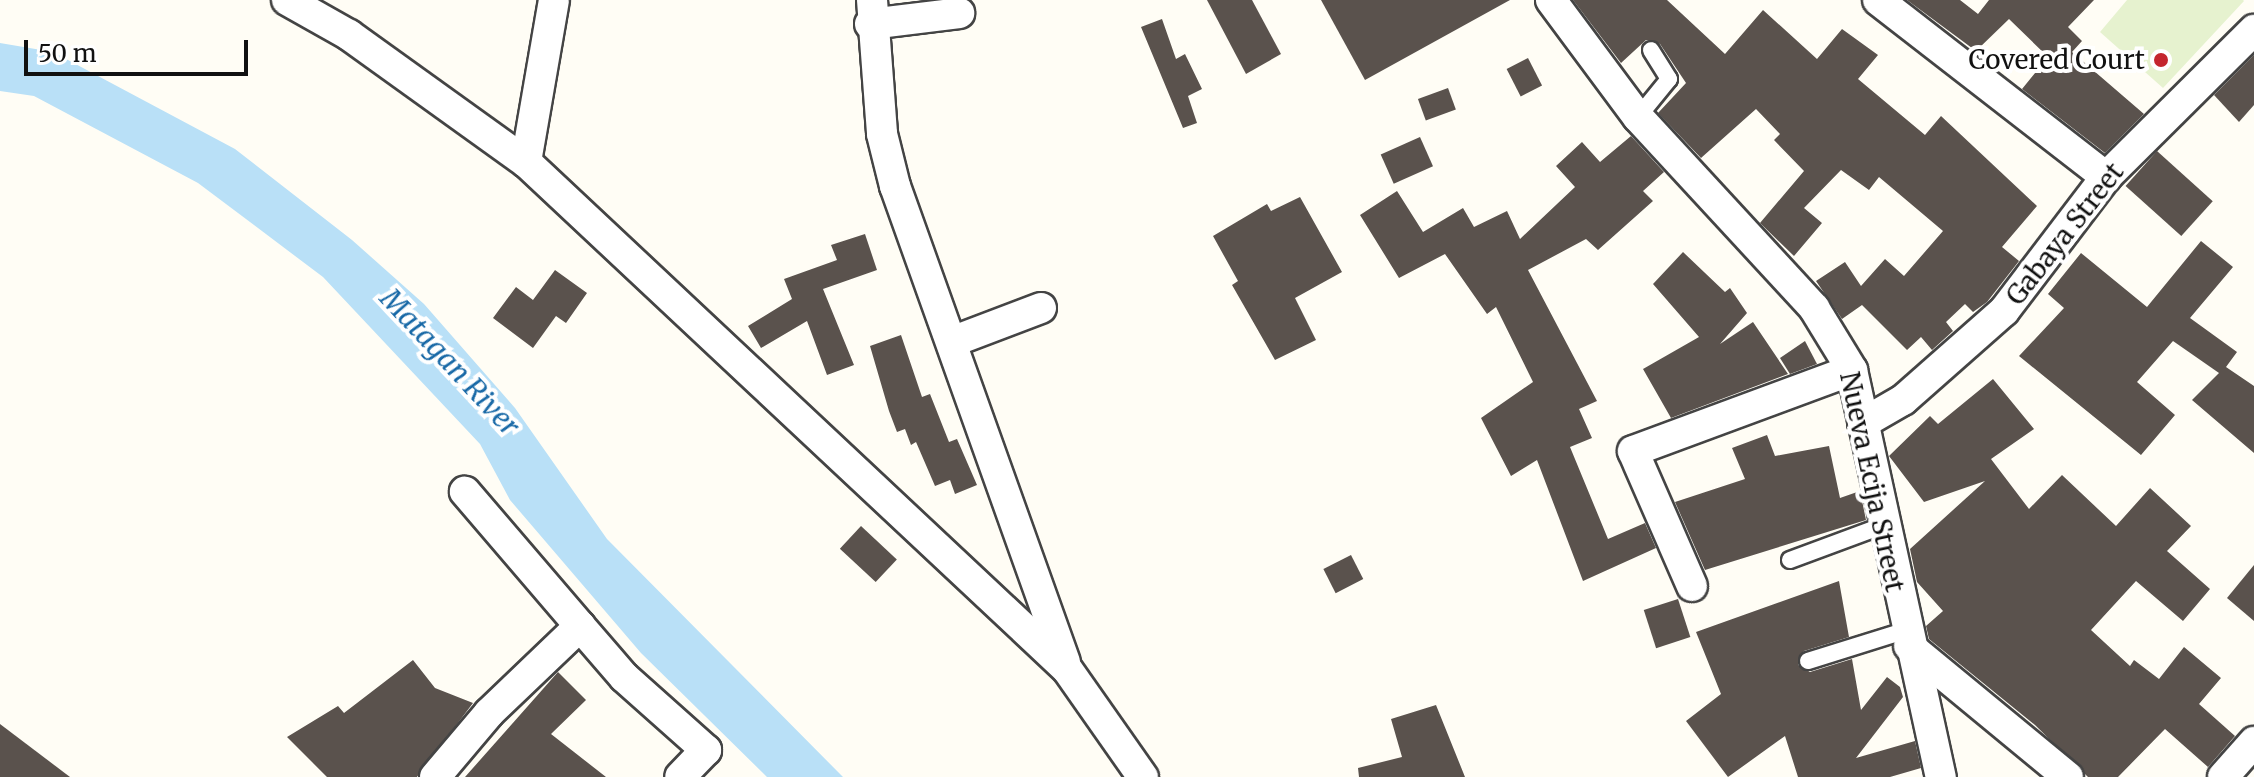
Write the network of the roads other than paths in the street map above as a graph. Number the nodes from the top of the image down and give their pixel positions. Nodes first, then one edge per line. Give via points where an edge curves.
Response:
1 (287, 0) edge
2 (554, 0) edge
3 (1551, 0) edge
4 (1878, 0) edge
5 (871, 12) edge
6 (959, 13) dead end
7 (2254, 30) edge
8 (1651, 50) dead end
9 (1638, 117) junction
10 (526, 162) junction
11 (2106, 177) junction
12 (1041, 308) dead end
13 (954, 341) junction
14 (1852, 370) junction
15 (1863, 423) junction
16 (465, 492) dead end
17 (1884, 525) junction
18 (1790, 560) dead end
19 (1692, 586) dead end
20 (580, 626) junction
21 (1907, 639) junction
22 (1808, 661) dead end
23 (1067, 669) junction
24 (2254, 742) edge
25 (681, 775) edge
26 (435, 777) edge
27 (1143, 777) edge
28 (1941, 777) edge
29 (2068, 777) edge
30 (2223, 777) edge

1 - 10 street via 349,35
2 - 10 street
3 - 9 street, Nueva Ecija Street
4 - 11 street
5 - 6 street
5 - 13 street via 882,134 895,186
7 - 11 street, Gabaya Street
8 - 9 lane via 1669,79
9 - 14 street, Nueva Ecija Street via 1814,308
10 - 23 street
11 - 15 street, Gabaya Street via 2004,311 1903,400
12 - 13 street
13 - 23 street
14 - 15 street, Nueva Ecija Street
14 - 19 street via 1633,451
15 - 17 street, Nueva Ecija Street
16 - 20 street
17 - 18 lane
17 - 21 street, Nueva Ecija Street
20 - 25 street via 624,677 706,750
20 - 26 street via 489,713
21 - 22 lane
21 - 28 street, Nueva Ecija Street
21 - 29 street
23 - 27 street
24 - 30 street

